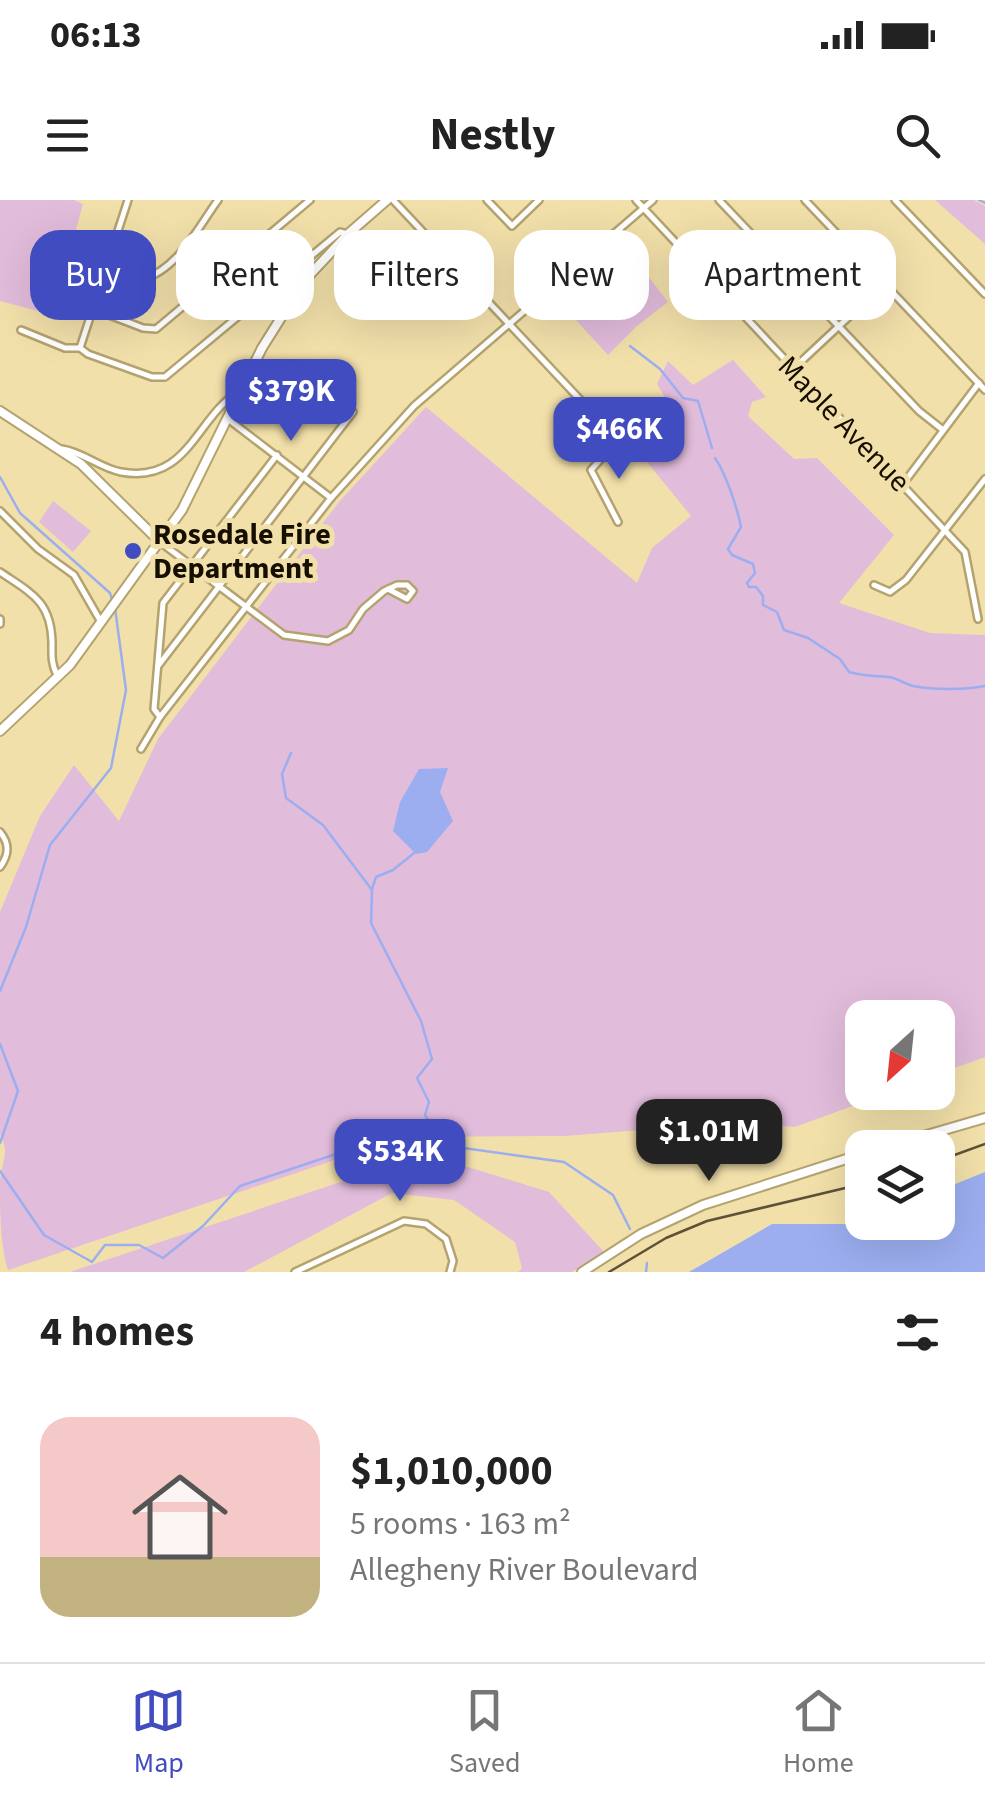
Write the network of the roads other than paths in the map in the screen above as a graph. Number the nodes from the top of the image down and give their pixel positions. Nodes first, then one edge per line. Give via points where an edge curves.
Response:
1 (128, 200) edge
2 (218, 200) edge
3 (310, 200) edge
4 (487, 200) edge
5 (539, 200) edge
6 (636, 200) edge
7 (652, 200) edge
8 (719, 200) edge
9 (805, 200) edge
10 (895, 200) edge
11 (385, 201) edge
12 (643, 208) junction
13 (118, 230) edge
14 (352, 230) edge
15 (833, 230) edge
16 (334, 237) edge
17 (334, 249) edge
18 (156, 272) edge
19 (985, 294) edge
20 (896, 297) edge
21 (88, 320) edge
22 (122, 320) edge
23 (845, 320) edge
24 (509, 324) junction
25 (838, 326) junction
26 (21, 330) dead end
27 (80, 348) junction
28 (792, 370) junction
29 (979, 383) junction
30 (242, 389) junction
31 (985, 390) edge
32 (0, 410) edge
33 (353, 412) dead end
34 (228, 419) junction
35 (944, 430) junction
36 (618, 440) junction
37 (62, 449) junction
38 (631, 454) dead end
39 (277, 455) junction
40 (304, 476) junction
41 (985, 479) edge
42 (902, 485) junction
43 (331, 498) junction
44 (0, 511) edge
45 (618, 522) dead end
46 (945, 530) junction
47 (160, 542) junction
48 (191, 566) junction
49 (0, 572) edge
50 (874, 585) dead end
51 (218, 586) junction
52 (388, 589) dead end
53 (246, 608) junction
54 (978, 619) dead end
55 (101, 622) junction
56 (158, 666) junction
57 (59, 677) junction
58 (160, 718) junction
59 (4, 722) edge
60 (0, 731) edge
61 (141, 749) dead end
62 (0, 832) edge
63 (0, 867) edge
64 (985, 1118) edge
65 (944, 1130) edge
66 (845, 1160) edge
67 (295, 1272) edge
68 (450, 1272) edge
69 (582, 1272) edge

1 - 13 street
2 - 18 street via 177,258
3 - 22 street via 156,329
4 - 5 street via 512,226
6 - 12 street, Maple Avenue
7 - 12 street
8 - 25 street
9 - 15 street
10 - 19 street
11 - 14 street
11 - 24 street
12 - 24 street
12 - 28 street, Maple Avenue
16 - 27 street via 165,377
17 - 30 street via 304,282
20 - 29 street
21 - 27 street
23 - 25 street
24 - 36 street
24 - 43 street via 414,406
25 - 28 street
25 - 35 street
26 - 27 street
28 - 42 street, Maple Avenue
29 - 31 street
29 - 35 street
30 - 34 street
30 - 37 street via 162,469 120,472
32 - 37 street
33 - 40 street
34 - 39 street
34 - 47 street
35 - 42 street
36 - 38 street
36 - 45 street via 592,470
37 - 47 street
39 - 40 street
39 - 48 street
40 - 43 street
40 - 51 street
41 - 46 street
42 - 46 street, Maple Avenue
43 - 53 street
44 - 55 street via 74,575
46 - 50 street via 906,580 890,592
46 - 54 street, Maple Avenue via 968,558
47 - 48 street
47 - 55 street
48 - 51 street
48 - 56 street via 164,603
49 - 57 street via 43,603
51 - 53 street
51 - 56 street
52 - 53 street via 362,609 349,630 328,641 284,635
53 - 58 street
55 - 57 street
56 - 58 street via 154,709
57 - 59 street
58 - 61 street
59 - 60 street
62 - 63 street via 8,848
64 - 65 street
66 - 69 street via 690,1211
67 - 68 street via 404,1221 426,1224 446,1239

